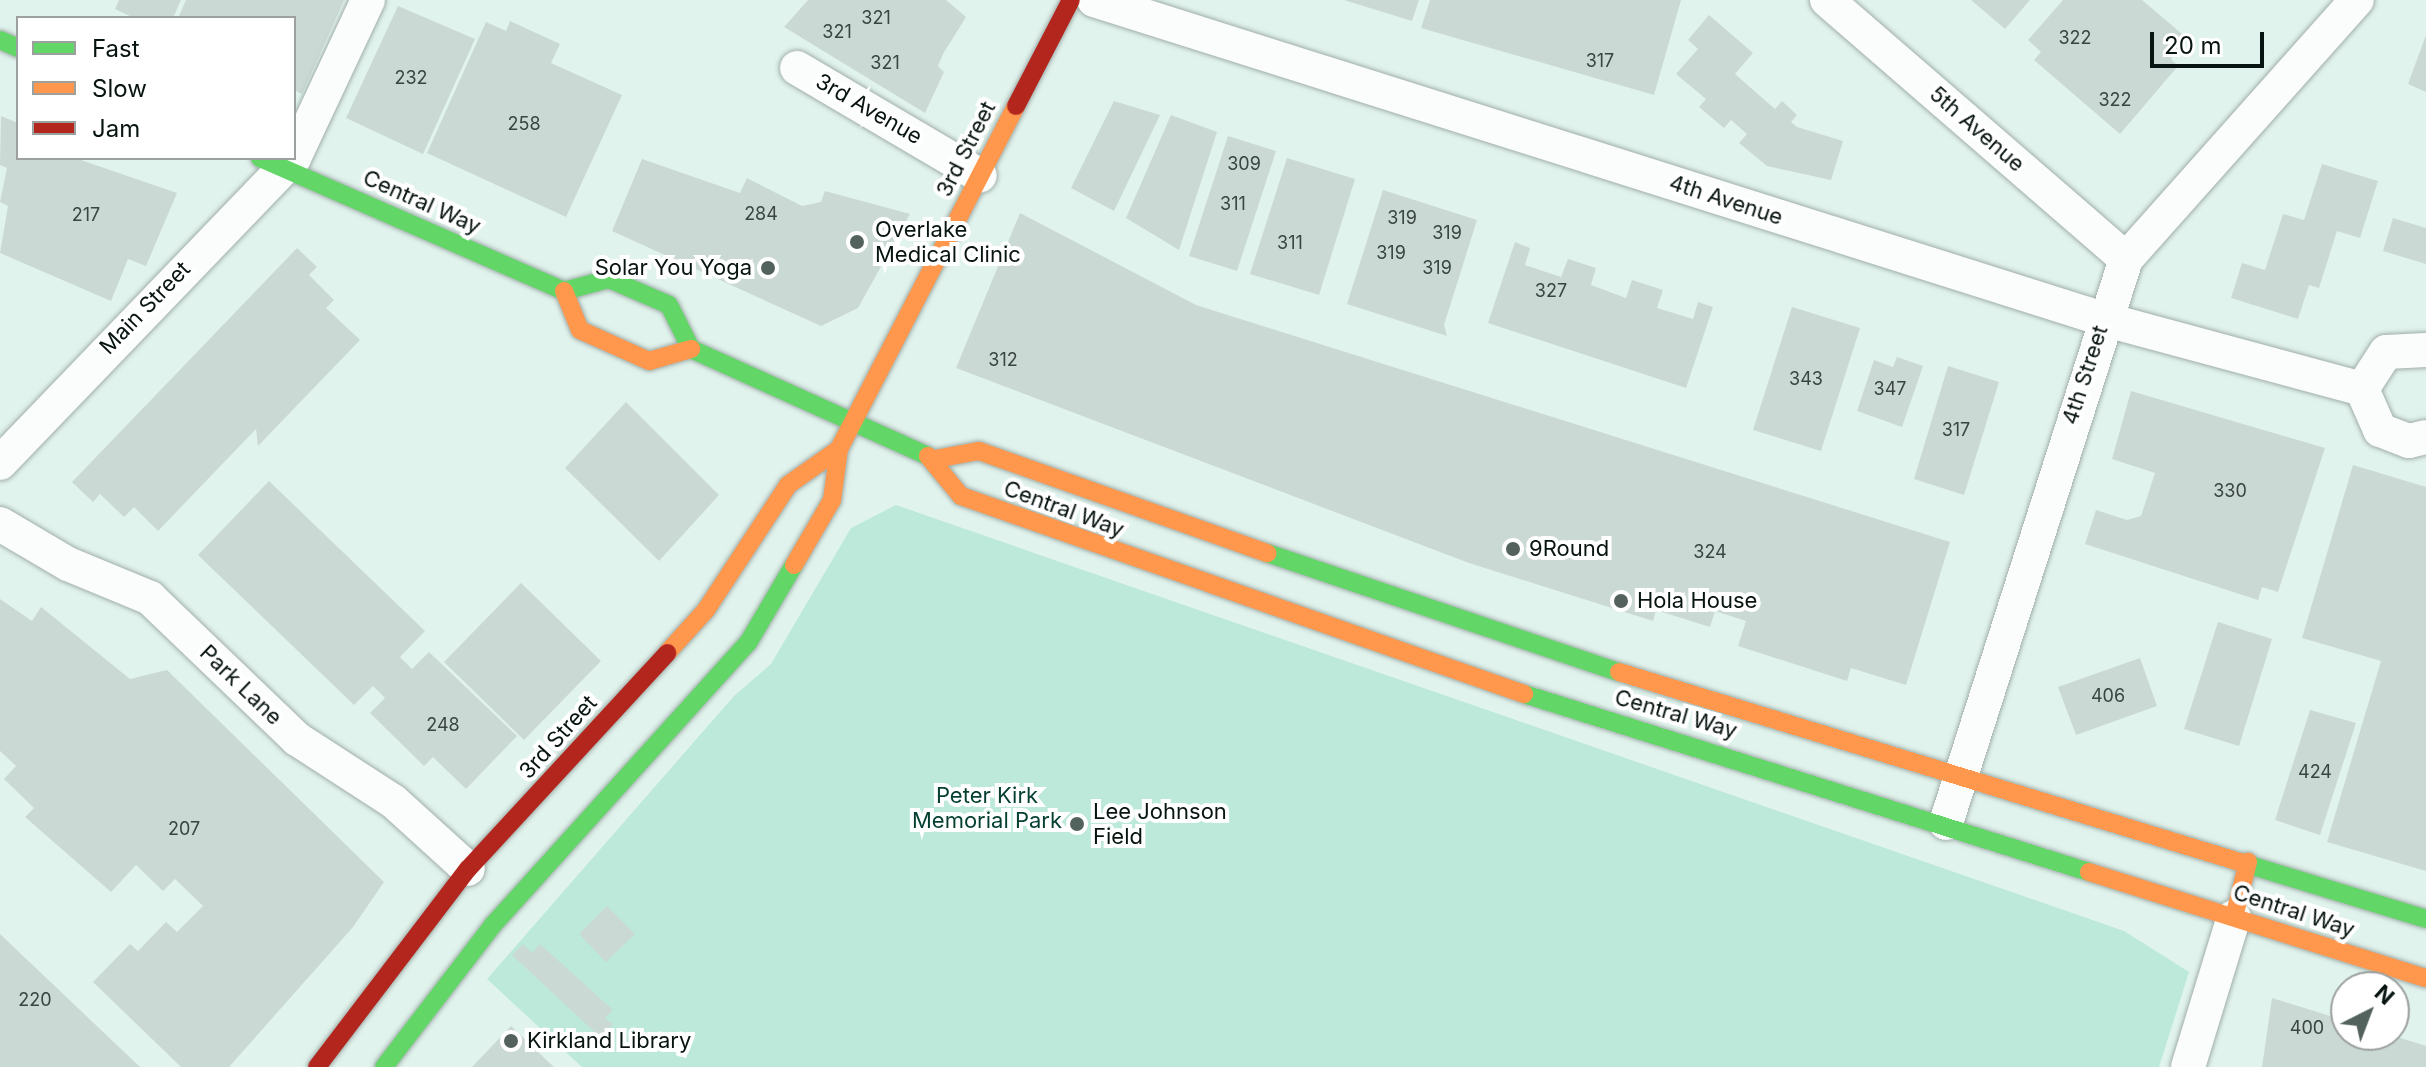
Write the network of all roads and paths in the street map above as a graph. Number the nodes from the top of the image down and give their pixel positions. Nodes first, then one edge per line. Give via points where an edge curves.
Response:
1 (368, 0) edge
2 (1071, 0) edge
3 (1094, 0) edge
4 (1827, 0) edge
5 (2357, 0) edge
6 (797, 68) dead end
7 (296, 138) edge
8 (284, 161) edge
9 (980, 176) junction
10 (2126, 259) junction
11 (564, 291) junction
12 (2103, 319) junction
13 (691, 349) junction
14 (2426, 350) edge
15 (2362, 389) junction
16 (853, 421) junction
17 (2426, 437) edge
18 (839, 449) junction
19 (935, 459) junction
20 (0, 463) edge
21 (0, 524) edge
22 (1960, 772) junction
23 (1946, 823) junction
24 (2248, 862) junction
25 (468, 869) junction
26 (2234, 917) junction
27 (2426, 919) edge
28 (2426, 978) edge
29 (317, 1067) edge
30 (384, 1067) edge
31 (2188, 1067) edge

1 - 7 street, Main Street
2 - 9 main road, 3rd Street
3 - 12 street, 4th Avenue
4 - 10 street, 5th Avenue
5 - 10 street, 4th Street
6 - 9 street, 3rd Avenue
8 - 11 main road, Central Way
8 - 20 street, Main Street
9 - 16 main road, 3rd Street
10 - 12 street, 4th Street
11 - 13 main road via 609,279 669,305
11 - 13 main road via 580,330 649,361
12 - 15 street, 4th Avenue
12 - 22 street, 4th Street
13 - 16 main road
14 - 15 street via 2386,352
15 - 17 street via 2380,430 2409,441
16 - 18 main road, 3rd Street
16 - 19 main road
18 - 25 main road, 3rd Street via 788,485 706,610
18 - 30 main road, 3rd Street via 832,500 748,643 492,926
19 - 22 main road, Central Way via 979,451 1512,639
19 - 23 main road, Central Way via 961,496 1194,582 1547,702
21 - 25 street, Park Lane via 68,564 150,598 297,739 393,801
22 - 23 street, 4th Street
22 - 24 main road, Central Way
23 - 26 main road, Central Way
24 - 26 main road
24 - 27 main road, Central Way
25 - 29 main road, 3rd Street
26 - 28 main road, Central Way
26 - 31 street

